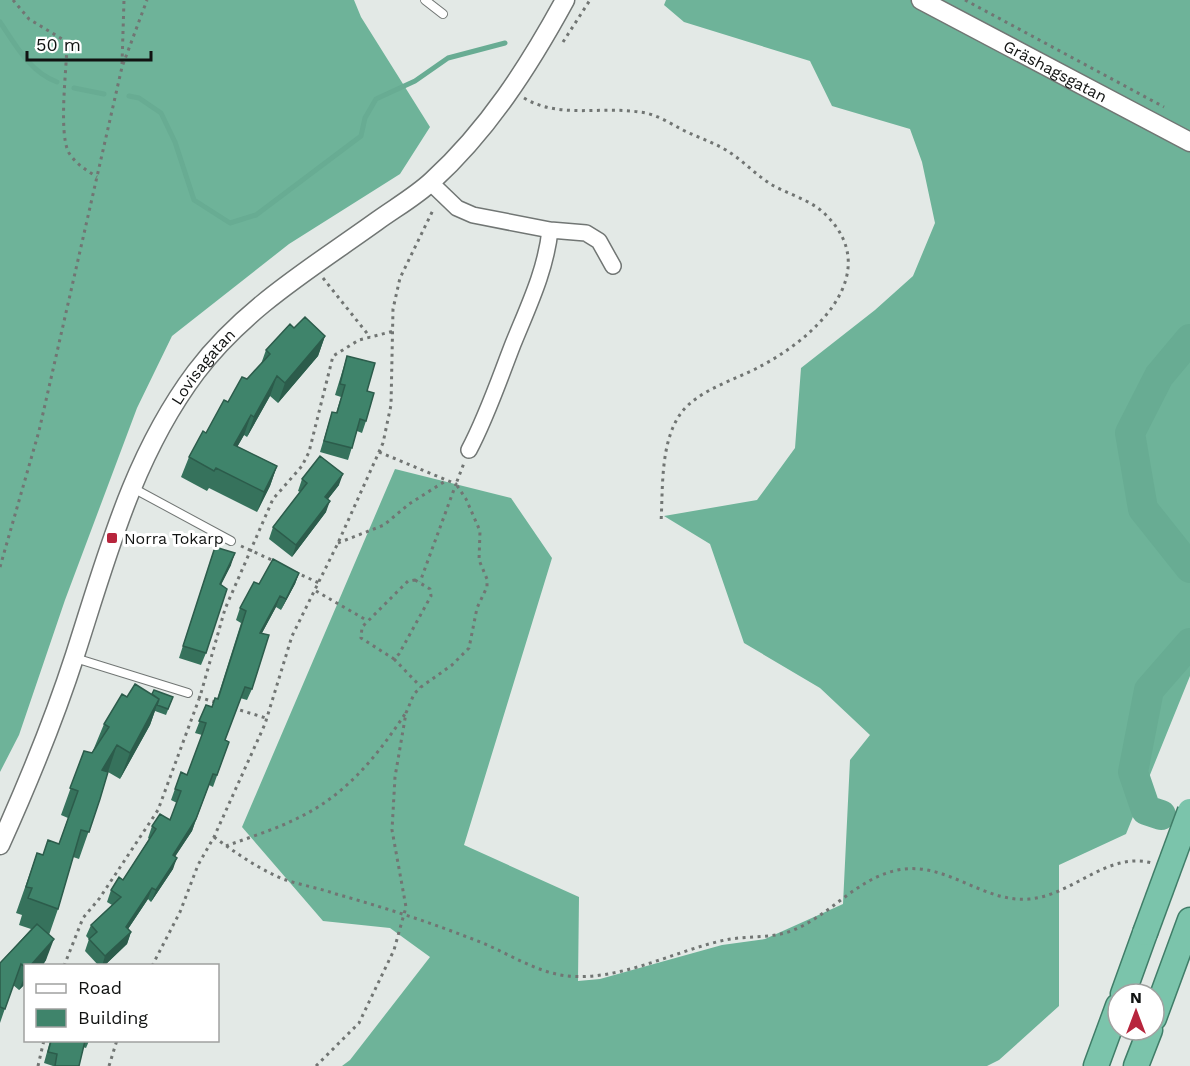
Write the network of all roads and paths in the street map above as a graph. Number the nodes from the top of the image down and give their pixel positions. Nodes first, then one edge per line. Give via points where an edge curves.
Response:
1 (13, 0) edge
2 (124, 0) edge
3 (147, 0) edge
4 (425, 0) edge
5 (565, 0) edge
6 (921, 0) edge
7 (965, 0) edge
8 (443, 14) dead end
9 (122, 67) junction
10 (513, 89) junction
11 (1170, 110) dead end
12 (1190, 141) edge
13 (97, 177) junction
14 (437, 189) junction
15 (550, 230) junction
16 (314, 265) junction
17 (613, 267) dead end
18 (394, 331) junction
19 (370, 337) junction
20 (469, 450) joint
21 (379, 452) junction
22 (447, 480) junction
23 (456, 484) junction
24 (130, 487) junction
25 (661, 523) dead end
26 (231, 541) joint
27 (338, 543) junction
28 (250, 550) junction
29 (280, 564) edge
30 (0, 567) edge
31 (290, 569) edge
32 (420, 582) junction
33 (320, 583) junction
34 (316, 591) junction
35 (368, 621) junction
36 (74, 658) junction
37 (394, 659) junction
38 (421, 687) junction
39 (188, 693) joint
40 (200, 697) junction
41 (406, 713) junction
42 (266, 718) junction
43 (1190, 811) edge
44 (214, 837) junction
45 (0, 845) edge
46 (226, 846) junction
47 (1160, 866) dead end
48 (406, 915) junction
49 (1189, 922) edge
50 (65, 964) edge
51 (153, 964) edge
52 (1127, 982) edge
53 (1166, 985) edge
54 (1106, 1039) edge
55 (44, 1042) edge
56 (117, 1042) edge
57 (1145, 1042) edge
58 (38, 1066) edge
59 (109, 1066) edge
60 (316, 1066) edge
61 (1096, 1066) edge
62 (1136, 1066) edge

1 - 13 path via 29,19 67,42 63,121 68,151 80,166
2 - 9 path
3 - 9 path
4 - 8 lane
5 - 10 street, Lovisagatan
6 - 12 street, Gräshagsgatan
7 - 11 path
9 - 13 path
10 - 14 street, Lovisagatan
10 - 25 path via 534,104 591,112 640,111 705,138 768,182 824,213 844,240 849,274 837,302 826,315 786,350 691,404 677,419 666,451
13 - 30 path via 39,431
14 - 15 street via 457,208 472,215
14 - 16 street, Lovisagatan
14 - 18 path via 399,278 393,309
15 - 17 street via 586,233 599,241
15 - 20 street via 548,251 536,284 487,416
16 - 19 path
16 - 24 street, Lovisagatan via 255,309 197,371 156,431
18 - 19 path
18 - 21 path via 391,405
19 - 28 path via 333,356 309,452 273,499
20 - 23 path
21 - 22 path
21 - 27 path
22 - 23 path
22 - 27 path via 384,525
23 - 32 path
23 - 38 path via 480,531 479,560 487,587 477,608 469,648
24 - 26 lane
24 - 36 street, Lovisagatan
26 - 28 path
27 - 33 path
28 - 29 path
28 - 40 path via 225,609
31 - 33 path
32 - 35 path via 408,581
32 - 37 path via 430,589 431,596
33 - 34 path
34 - 35 path
34 - 42 path via 292,636
35 - 37 path via 362,627 362,638
36 - 39 lane
36 - 45 street, Lovisagatan
37 - 38 path
38 - 41 path
39 - 40 path
40 - 42 path
40 - 50 path via 158,810 83,918
41 - 46 path via 378,754 349,785 300,817
41 - 48 path via 395,777 392,830
42 - 44 path
43 - 52 highway, bridge
44 - 46 path
44 - 51 path
46 - 48 path via 284,879
47 - 48 path via 1127,861 1042,898 1022,900 996,895 932,870 900,869 868,880 804,924 784,933 726,940 600,975 567,976 534,966
48 - 60 path via 394,950 358,1023
49 - 53 highway
54 - 61 highway
55 - 58 path
56 - 59 path
57 - 62 highway

